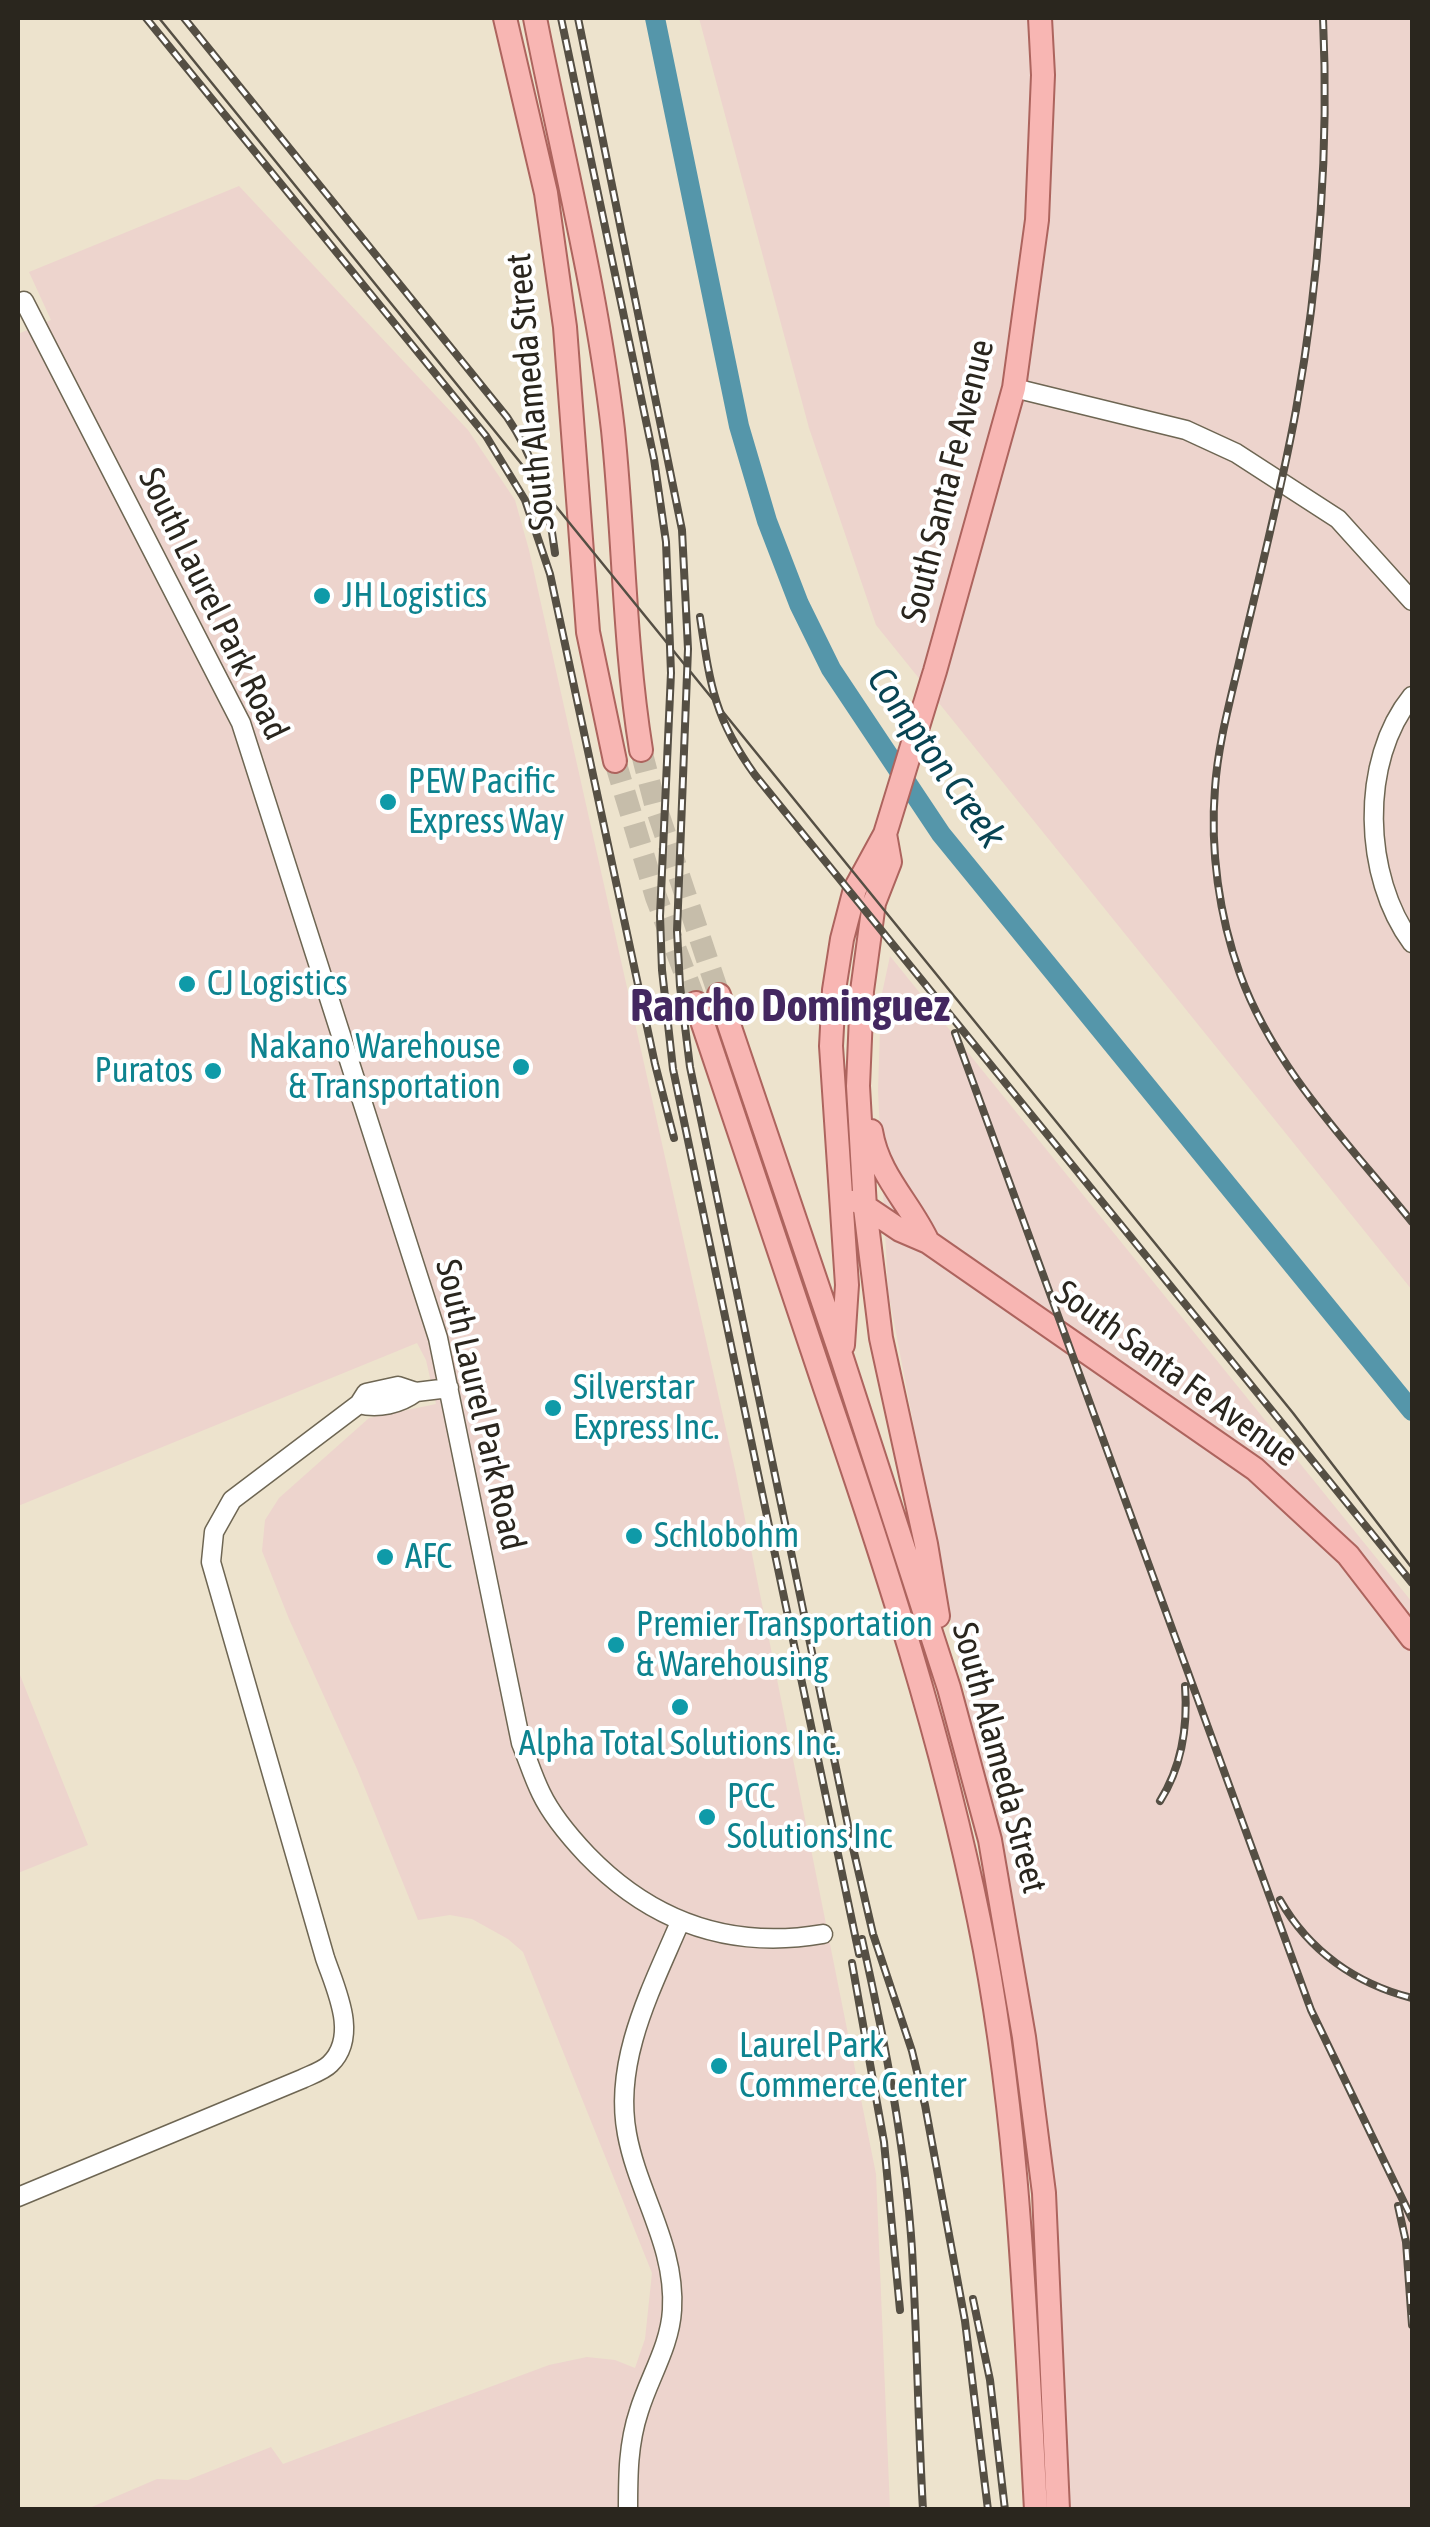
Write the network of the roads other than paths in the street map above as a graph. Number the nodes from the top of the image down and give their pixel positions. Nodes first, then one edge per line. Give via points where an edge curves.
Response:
1 (505, 18) edge
2 (535, 18) edge
3 (1040, 18) edge
4 (18, 304) edge
5 (1014, 388) junction
6 (1412, 601) edge
7 (1412, 696) edge
8 (642, 750) tunnel mouth
9 (615, 761) tunnel mouth
10 (885, 834) junction
11 (1412, 943) edge
12 (834, 990) junction
13 (862, 991) junction
14 (719, 995) tunnel mouth
15 (696, 1003) tunnel mouth
16 (858, 1086) junction
17 (840, 1185) junction
18 (865, 1208) junction
19 (928, 1242) junction
20 (880, 1338) junction
21 (842, 1358) junction
22 (449, 1388) junction
23 (832, 1408) junction
24 (1412, 1638) edge
25 (949, 1688) junction
26 (680, 1922) junction
27 (824, 1934) dead end
28 (18, 2197) edge
29 (628, 2510) edge
30 (1036, 2510) edge
31 (1058, 2510) edge

1 - 9 main road, South Alameda Street via 546,193 565,327 588,632
2 - 8 main road, South Alameda Street via 600,329
3 - 5 main road, South Santa Fe Avenue via 1037,220
4 - 22 street, South Laurel Park Road via 24,301 242,723
5 - 6 street via 1186,430 1236,453 1338,519
5 - 10 main road, South Santa Fe Avenue
7 - 11 street via 1388,736 1374,821 1388,901
10 - 12 main road, South Santa Fe Avenue via 855,890
10 - 13 main road, South Santa Fe Avenue via 890,862 874,903
12 - 13 main road
12 - 17 main road, South Santa Fe Avenue
13 - 16 main road, South Santa Fe Avenue
14 - 21 main road, South Alameda Street
15 - 23 main road, South Alameda Street
16 - 18 main road, South Santa Fe Avenue
16 - 19 main road via 878,1161
17 - 18 main road, South Santa Fe Avenue
17 - 21 main road via 847,1285
18 - 19 main road, South Santa Fe Avenue
18 - 20 main road
19 - 20 main road via 892,1247 881,1259
19 - 24 main road, South Santa Fe Avenue via 1256,1469 1348,1555
20 - 25 main road via 926,1544
21 - 23 main road
21 - 25 main road, South Alameda Street
22 - 26 street, South Laurel Park Road via 522,1743 542,1795 610,1878
22 - 28 street via 394,1403 358,1404 232,1500 214,1532 210,1562 344,2014 342,2046 329,2064 302,2080
23 - 30 main road, South Alameda Street via 925,1692 986,1955 1019,2194
25 - 31 main road, South Alameda Street via 990,1840 1024,2037 1044,2193
26 - 27 street, South Laurel Park Road via 732,1936
26 - 29 street via 644,2008 625,2079 627,2136 664,2242 672,2312 631,2438

